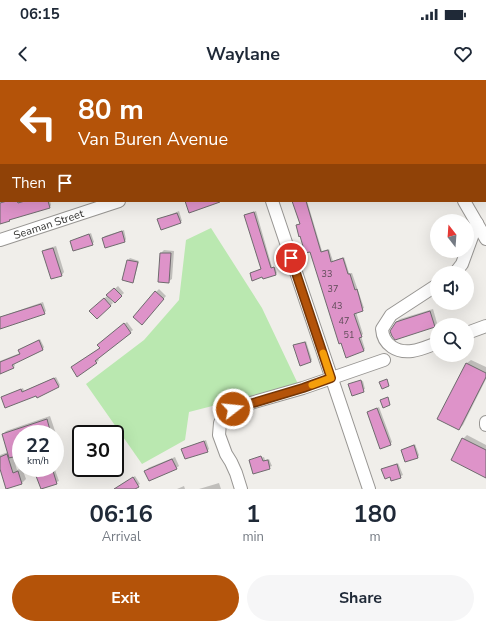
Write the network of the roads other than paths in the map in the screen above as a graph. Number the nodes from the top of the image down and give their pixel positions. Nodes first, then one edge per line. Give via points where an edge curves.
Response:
1 (116, 202) edge
2 (272, 202) edge
3 (465, 202) edge
4 (477, 223) junction
5 (486, 239) edge
6 (0, 240) edge
7 (460, 266) edge
8 (430, 290) edge
9 (486, 326) edge
10 (474, 330) edge
11 (430, 345) edge
12 (384, 360) dead end
13 (331, 378) junction
14 (241, 489) edge
15 (369, 489) edge

1 - 6 street, Seaman Street
2 - 13 street
3 - 4 street
4 - 5 street
4 - 7 street
8 - 11 street via 391,315 382,329 382,335 386,343 396,350 411,351
9 - 10 street
12 - 13 street
13 - 14 street via 240,406 227,413 220,423 221,441
13 - 15 street

